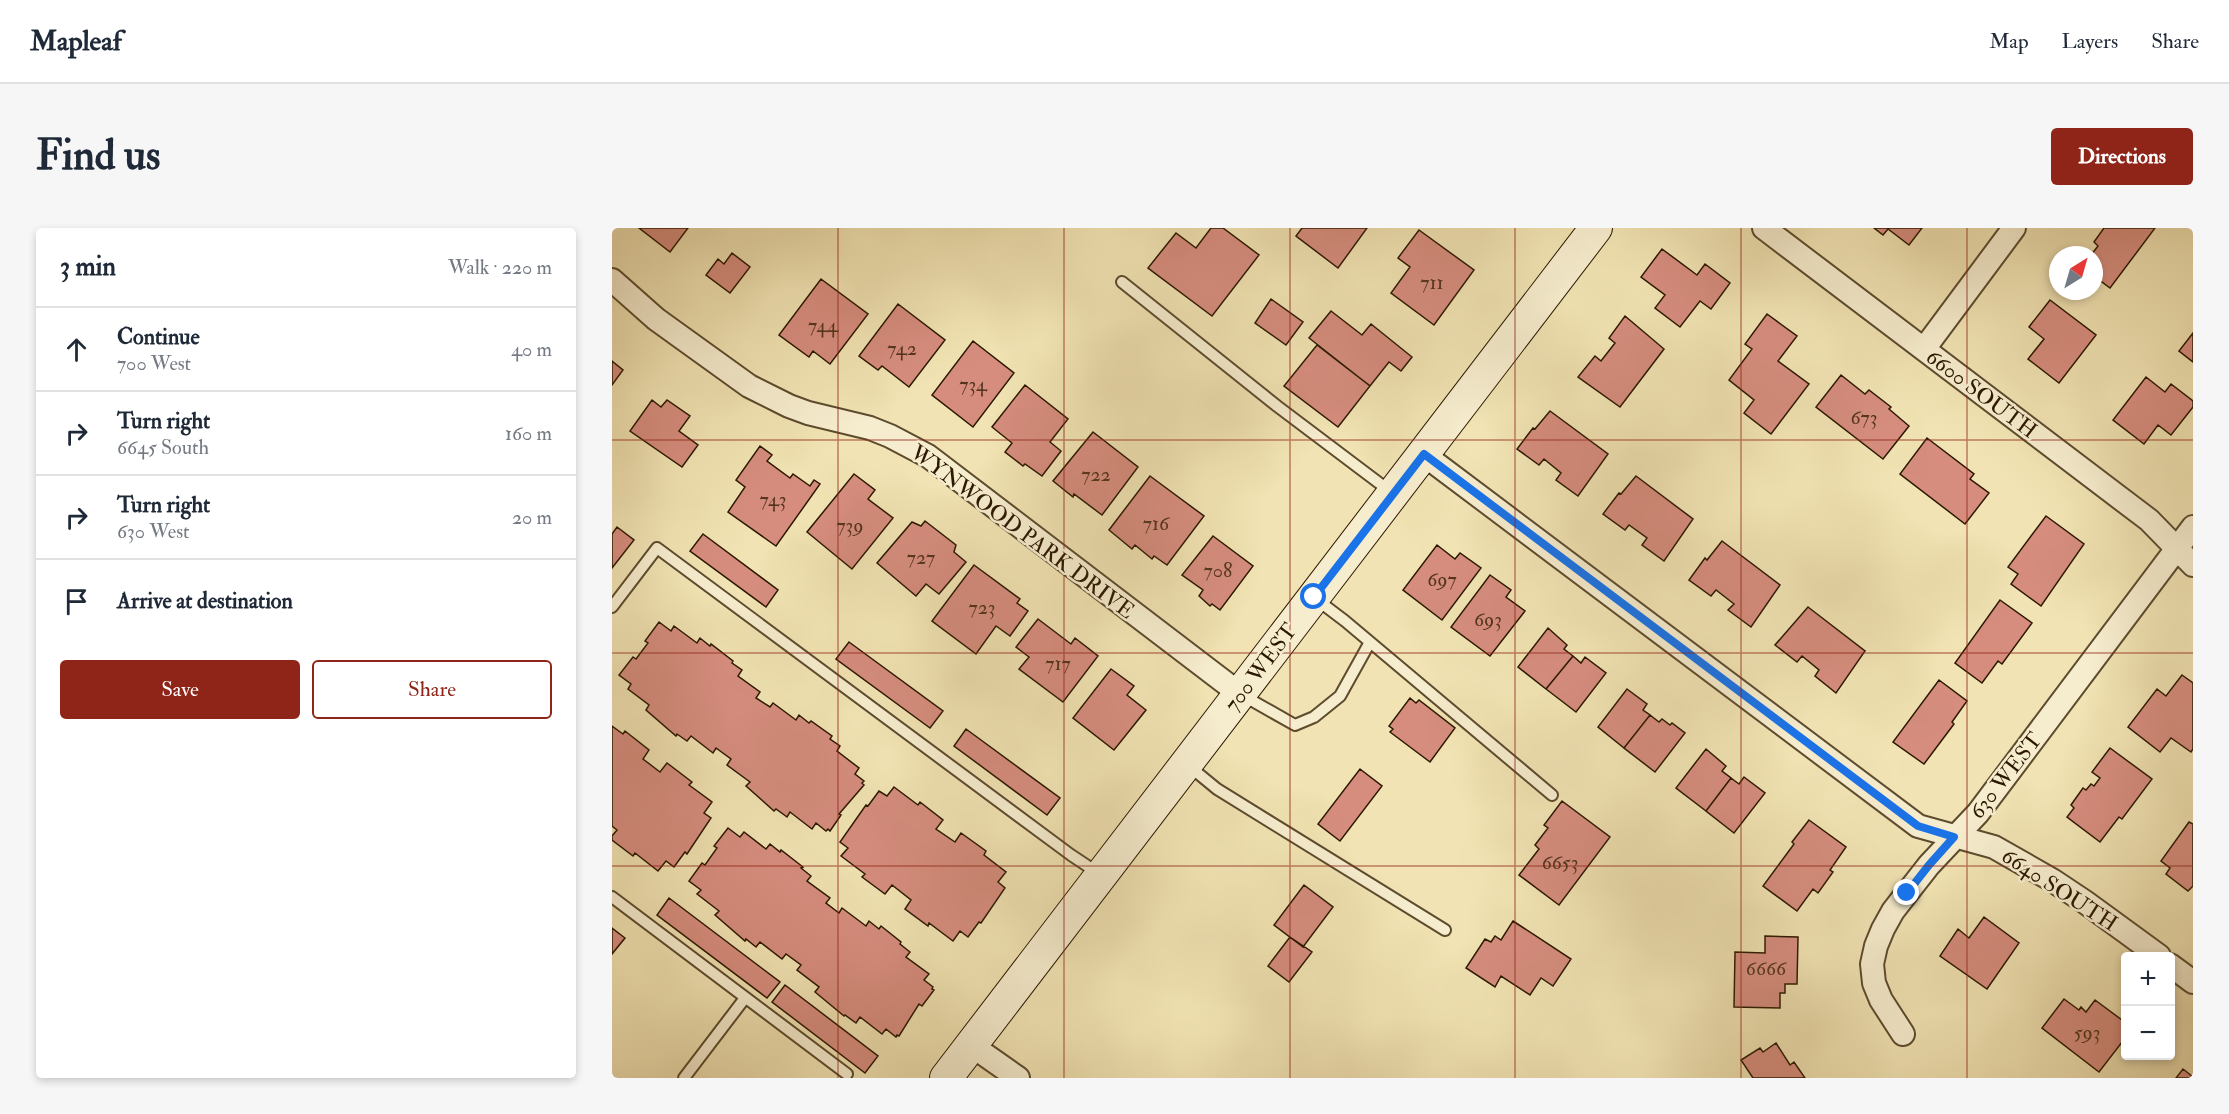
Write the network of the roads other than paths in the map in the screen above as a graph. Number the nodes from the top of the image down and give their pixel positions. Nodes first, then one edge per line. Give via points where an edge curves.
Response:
1 (1596, 228) edge
2 (1764, 228) edge
3 (2014, 228) edge
4 (612, 280) edge
5 (1122, 282) dead end
6 (1924, 349) junction
7 (1424, 454) junction
8 (1393, 493) junction
9 (2193, 527) edge
10 (2177, 549) junction
11 (2193, 565) edge
12 (1314, 597) junction
13 (612, 607) edge
14 (1370, 642) junction
15 (1240, 694) junction
16 (1186, 764) junction
17 (1552, 795) dead end
18 (1954, 837) junction
19 (1101, 875) junction
20 (612, 897) edge
21 (1445, 930) dead end
22 (2152, 952) edge
23 (2175, 969) edge
24 (2193, 982) edge
25 (745, 998) junction
26 (1903, 1034) dead end
27 (971, 1045) junction
28 (847, 1074) dead end
29 (684, 1078) edge
30 (946, 1078) edge
31 (1018, 1078) edge

1 - 7 main road, 700 WEST
2 - 6 street, 6600 SOUTH
3 - 6 street
4 - 15 street, WYNWOOD PARK DRIVE via 656,319 749,386 789,406 890,436 928,456
5 - 8 lane
6 - 10 street, 6600 SOUTH via 2148,520
7 - 8 main road, 700 WEST
7 - 18 street, 6640 SOUTH via 1918,826
8 - 12 main road, 700 WEST
9 - 10 street, 630 WEST
10 - 11 street, 6600 SOUTH
10 - 18 street, 630 WEST via 1978,813
12 - 14 lane
12 - 15 main road, 700 WEST
13 - 19 lane via 657,548
14 - 15 lane via 1340,696 1314,717 1295,725
14 - 17 lane
15 - 16 main road, 700 WEST
16 - 19 main road, 700 WEST
16 - 21 lane via 1217,789
18 - 22 street, 6640 SOUTH via 1995,847 2024,863
18 - 26 street, 630 WEST via 1893,912 1876,946 1872,964 1874,983
19 - 27 main road, 700 WEST
20 - 25 lane
23 - 24 street
25 - 28 lane
25 - 29 lane
27 - 30 main road, 700 WEST
27 - 31 street

